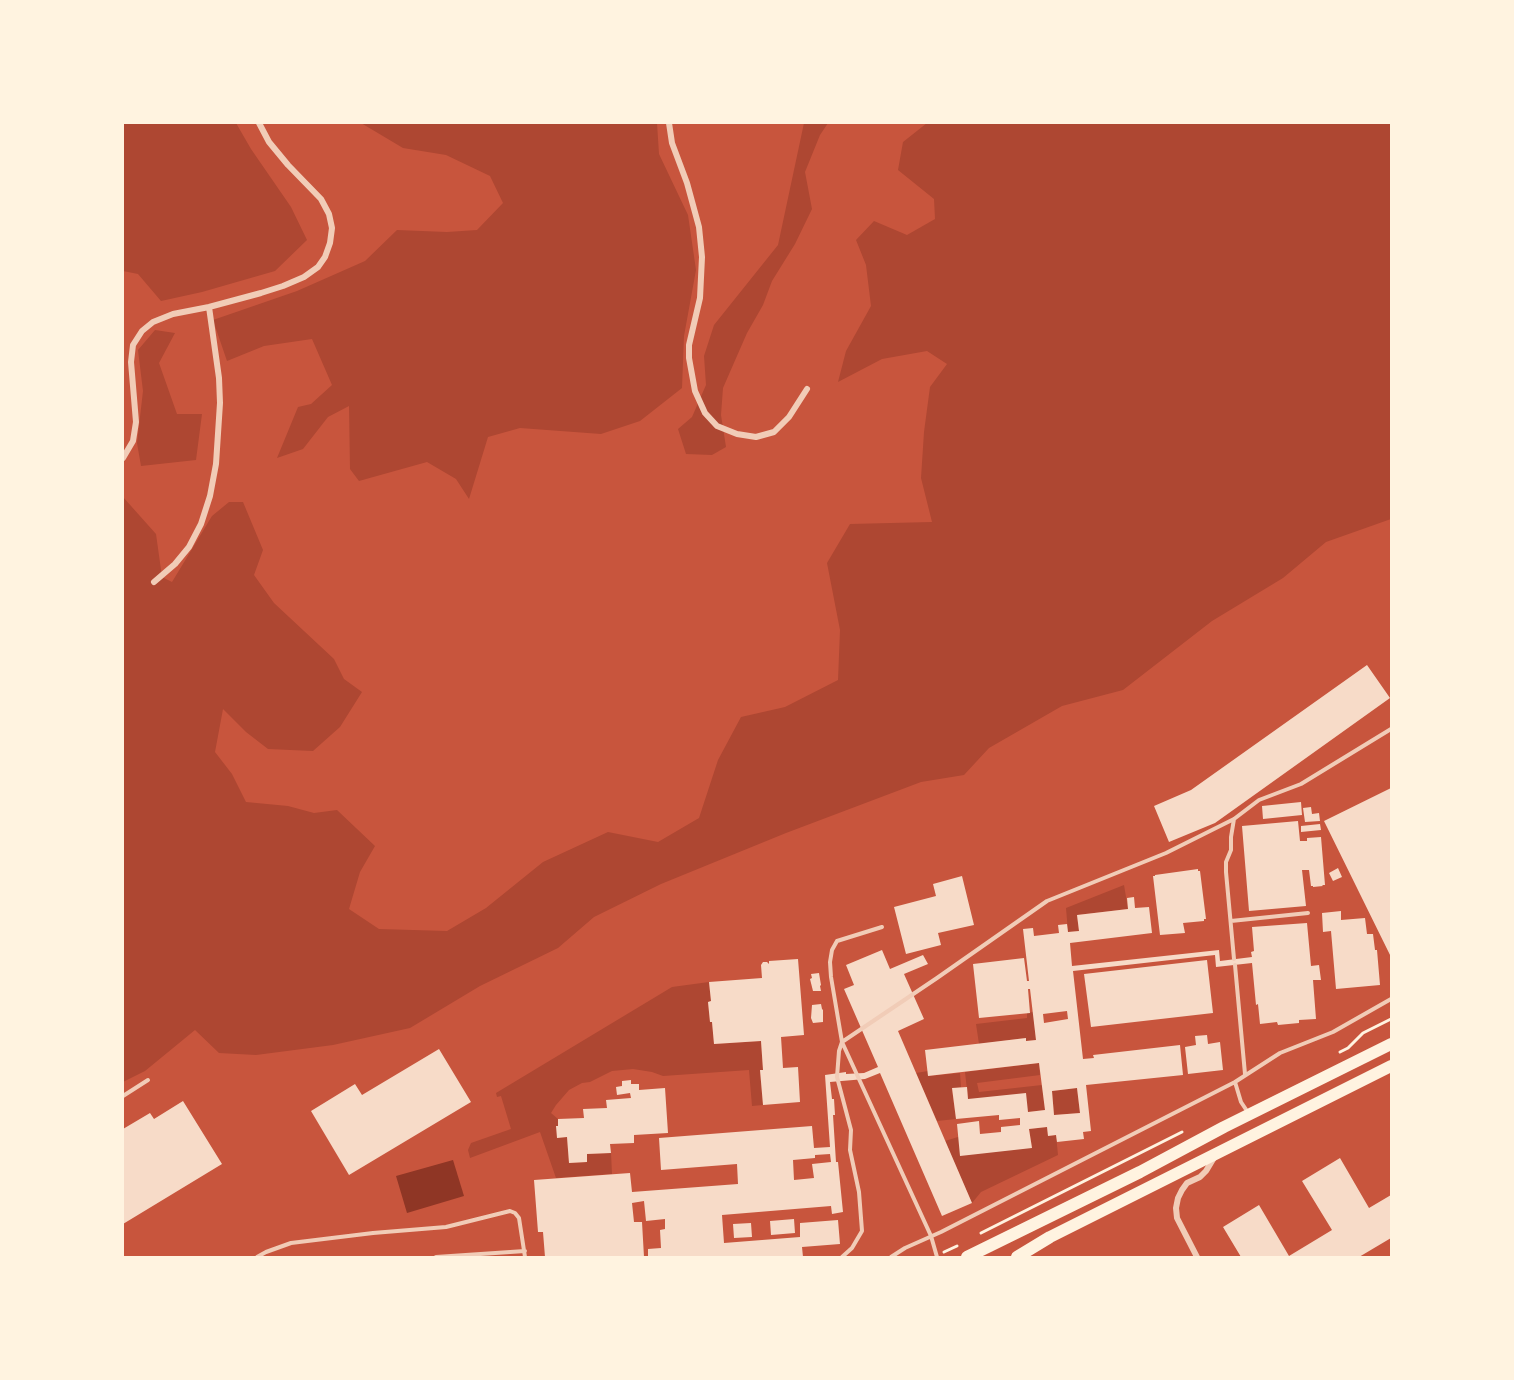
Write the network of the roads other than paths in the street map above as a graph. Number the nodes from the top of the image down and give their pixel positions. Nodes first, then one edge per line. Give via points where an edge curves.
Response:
1 (259, 123) edge
2 (669, 123) edge
3 (209, 307) junction
4 (807, 389) dead end
5 (123, 458) edge
6 (154, 582) dead end
7 (1391, 729) edge
8 (1234, 819) junction
9 (1308, 913) dead end
10 (1231, 921) junction
11 (882, 927) dead end
12 (1234, 959) dead end
13 (1235, 965) dead end
14 (1391, 999) edge
15 (842, 1042) junction
16 (1391, 1044) edge
17 (1391, 1066) edge
18 (1245, 1074) junction
19 (148, 1080) dead end
20 (1234, 1082) junction
21 (123, 1096) edge
22 (1249, 1115) junction
23 (1216, 1154) junction
24 (931, 1236) junction
25 (525, 1251) junction
26 (937, 1256) edge
27 (257, 1257) edge
28 (436, 1257) edge
29 (525, 1257) edge
30 (842, 1257) edge
31 (891, 1257) edge
32 (967, 1257) edge
33 (1017, 1257) edge
34 (1197, 1257) edge

1 - 3 street via 269,142 321,199 332,228 330,243 318,267 304,277
2 - 4 street via 699,227 700,298 688,358 695,391 705,413 717,426 756,437 774,432
3 - 5 street via 153,322 134,345 131,362 136,422 133,441
3 - 6 street via 220,403 210,496 189,547
7 - 8 lane via 1301,784 1259,800
8 - 10 lane via 1226,862
8 - 15 lane via 1166,853 1047,901
9 - 10 lane
10 - 12 lane
11 - 15 lane via 837,941 832,950 831,977
13 - 18 lane
14 - 18 lane
15 - 24 lane
15 - 30 lane via 837,1077 851,1130 850,1150 862,1231
16 - 22 main road
17 - 23 main road
18 - 20 lane
19 - 21 lane
20 - 22 lane
20 - 24 lane
22 - 32 main road
23 - 33 main road
23 - 34 street via 1200,1177 1187,1183 1176,1208
24 - 26 lane
24 - 31 lane
25 - 27 lane via 519,1218 510,1211 446,1227 291,1243
25 - 28 lane
25 - 29 lane

